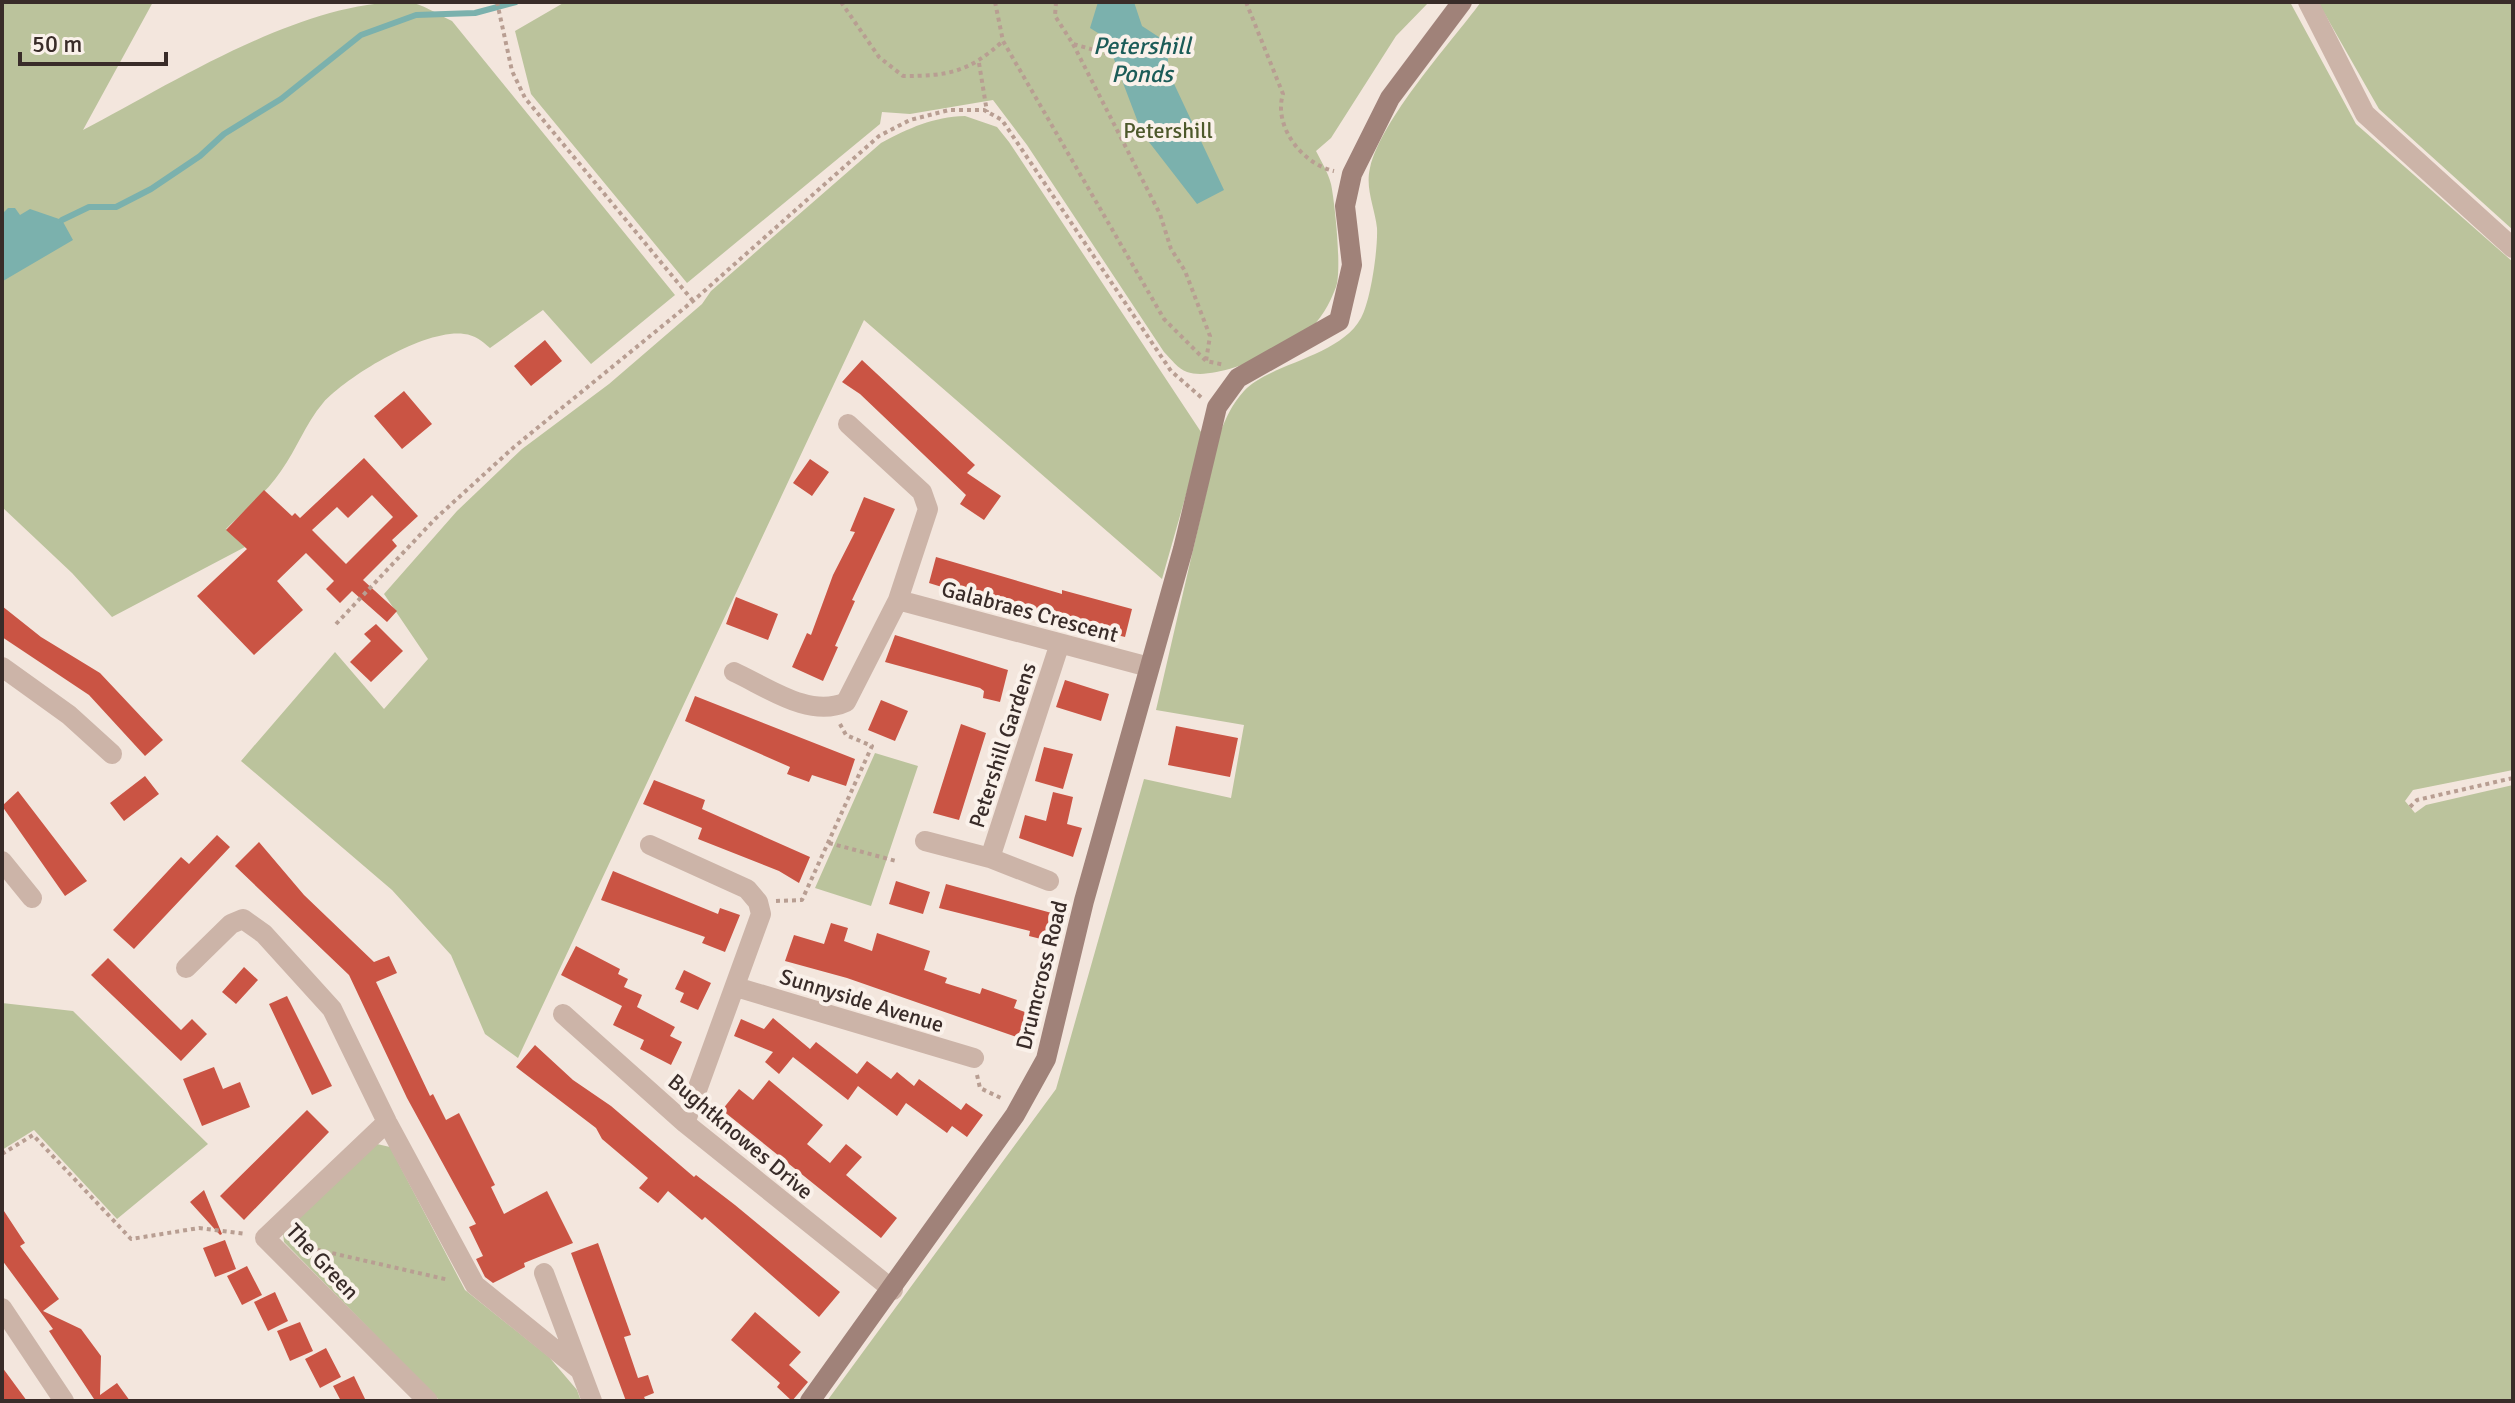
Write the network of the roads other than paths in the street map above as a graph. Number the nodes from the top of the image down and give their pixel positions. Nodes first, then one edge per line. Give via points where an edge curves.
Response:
1 (1462, 2) edge
2 (2308, 2) edge
3 (2513, 248) edge
4 (848, 424) dead end
5 (898, 600) junction
6 (1059, 646) junction
7 (2, 667) edge
8 (1149, 667) junction
9 (734, 672) dead end
10 (112, 754) dead end
11 (925, 841) dead end
12 (650, 845) dead end
13 (990, 858) junction
14 (2, 861) edge
15 (1049, 881) dead end
16 (32, 898) dead end
17 (186, 968) dead end
18 (736, 987) junction
19 (563, 1014) dead end
20 (974, 1058) road end
21 (387, 1122) junction
22 (685, 1123) junction
23 (544, 1273) dead end
24 (893, 1290) junction
25 (2, 1308) edge
26 (580, 1370) junction
27 (64, 1401) edge
28 (428, 1401) edge
29 (592, 1401) edge
30 (810, 1401) edge

1 - 8 street, Drumcross Road via 1390,98 1352,174 1345,206 1352,265 1339,321 1238,378 1217,407
2 - 3 street via 2365,114
4 - 5 street via 922,492 928,509
5 - 6 street, Galabraes Crescent
5 - 9 street via 846,702 832,709 809,706
6 - 8 street, Galabraes Crescent
6 - 13 street, Petershill Gardens
7 - 10 street
8 - 24 street, Drumcross Road via 1046,1059 1019,1108
11 - 13 street, Petershill Gardens
12 - 18 street via 747,889 758,902 761,914
13 - 15 street, Petershill Gardens
14 - 16 street
17 - 21 street via 231,924 243,919 264,934 332,1009
18 - 20 street, Sunnyside Avenue
18 - 22 street
19 - 22 street, Bughtknowes Drive
21 - 26 street via 475,1285
21 - 28 street, The Green via 265,1238
22 - 24 street, Bughtknowes Drive
23 - 26 street
24 - 30 street, Drumcross Road
25 - 27 street
26 - 29 street

